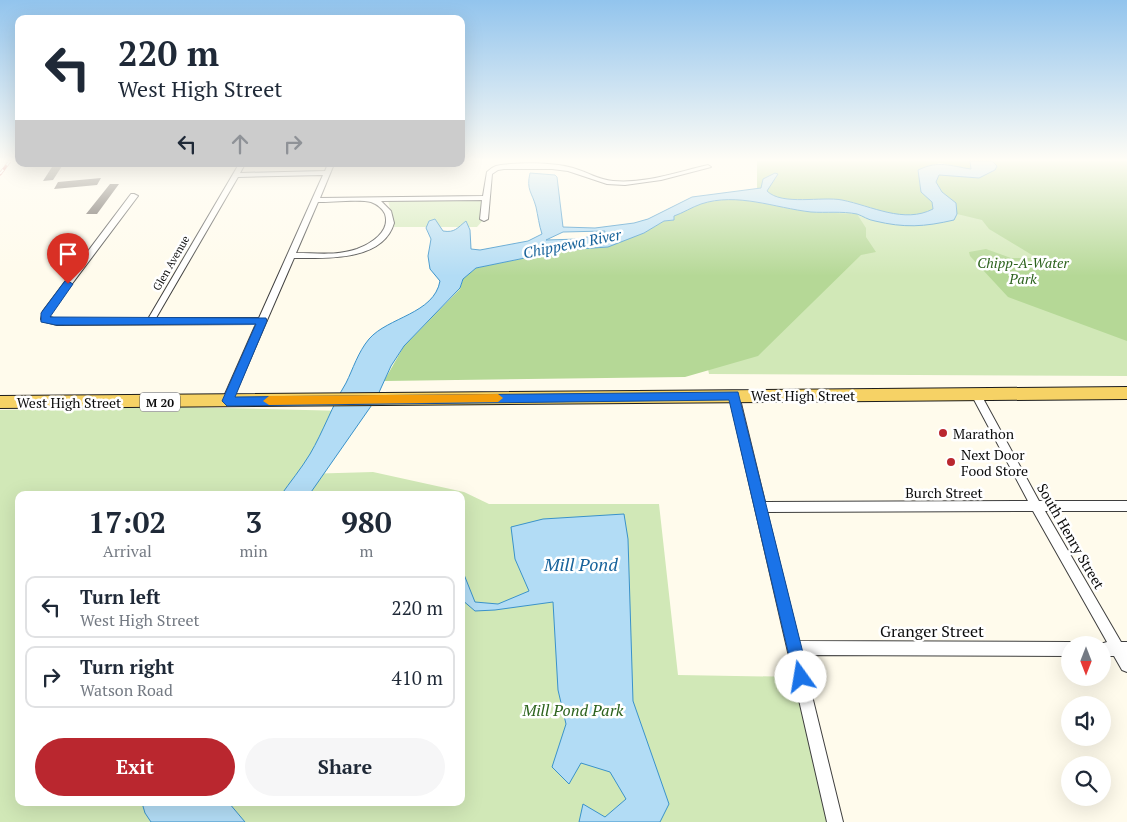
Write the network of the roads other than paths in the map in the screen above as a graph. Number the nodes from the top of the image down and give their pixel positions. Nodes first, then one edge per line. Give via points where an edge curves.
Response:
1 (131, 199) edge
2 (222, 199) edge
3 (404, 199) edge
4 (486, 199) edge
5 (314, 200) joint
6 (365, 200) junction
7 (484, 219) dead end
8 (290, 256) junction
9 (262, 321) junction
10 (150, 322) junction
11 (1127, 393) edge
12 (976, 394) junction
13 (734, 395) junction
14 (320, 400) joint
15 (227, 401) junction
16 (0, 402) edge
17 (1036, 506) junction
18 (1127, 506) edge
19 (762, 508) junction
20 (794, 648) junction
21 (1061, 649) edge
22 (1122, 649) edge
23 (1127, 665) edge
24 (835, 822) edge

1 - 10 street via 46,313 45,319 56,322
2 - 10 street, Glen Avenue
3 - 6 street
4 - 7 street
5 - 6 street
5 - 8 street
6 - 8 street via 381,204 389,216 389,227 378,241 348,254
8 - 9 street
9 - 10 street
9 - 15 street
11 - 12 main road, West High Street / M 20
12 - 13 main road, West High Street / M 20
12 - 17 street, South Henry Street
13 - 14 main road, West High Street / M 20
13 - 19 street
14 - 15 main road, West High Street / M 20
15 - 16 main road, West High Street / M 20
17 - 18 street, Burch Street
17 - 19 street, Burch Street
17 - 22 street, South Henry Street
19 - 20 street
20 - 21 street, Granger Street
20 - 24 street
22 - 23 street, South Henry Street

